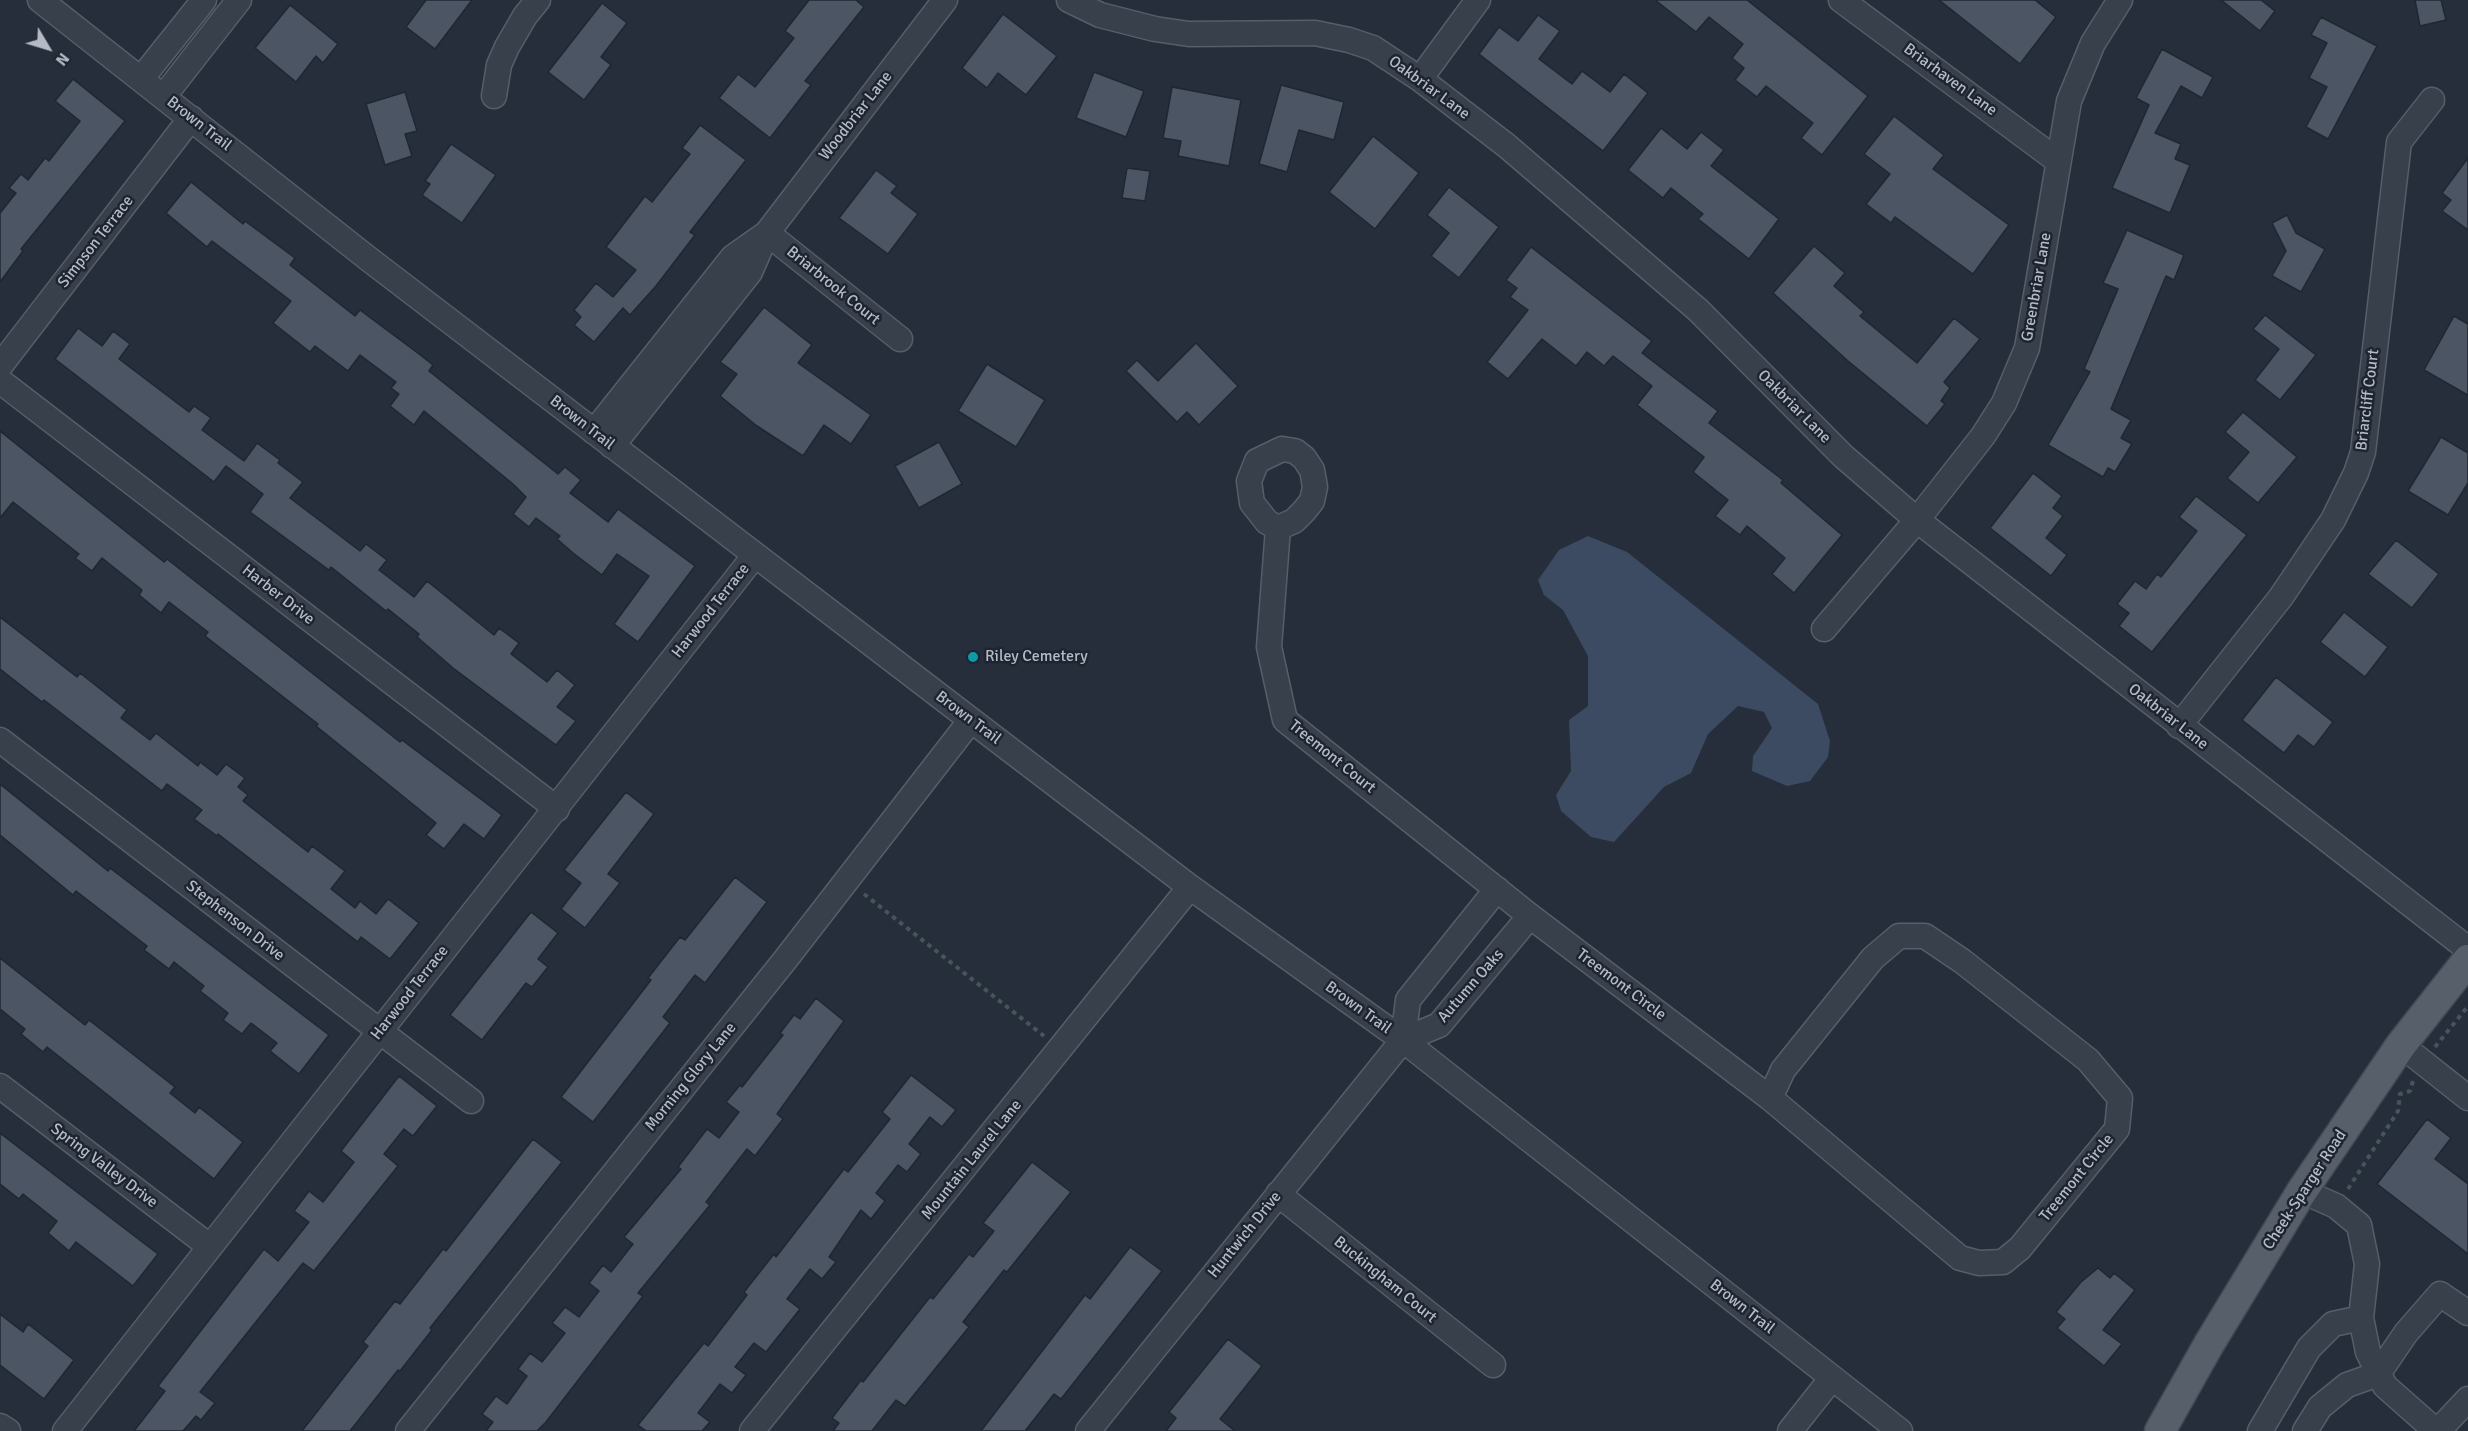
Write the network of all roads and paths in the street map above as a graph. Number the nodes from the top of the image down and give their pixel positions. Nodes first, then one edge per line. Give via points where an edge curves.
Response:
1 (40, 0) edge
2 (204, 0) edge
3 (239, 0) edge
4 (538, 0) edge
5 (945, 0) edge
6 (1070, 0) edge
7 (1478, 0) edge
8 (1841, 0) edge
9 (2120, 0) edge
10 (141, 79) junction
11 (1420, 79) junction
12 (164, 96) junction
13 (494, 96) dead end
14 (2432, 100) dead end
15 (191, 118) junction
16 (2058, 161) junction
17 (767, 232) junction
18 (900, 339) dead end
19 (0, 366) edge
20 (0, 381) edge
21 (603, 439) junction
22 (1917, 520) junction
23 (1278, 528) dead end
24 (754, 555) junction
25 (1824, 629) dead end
26 (971, 720) junction
27 (2179, 726) junction
28 (0, 740) edge
29 (557, 809) junction
30 (847, 880) junction
31 (1190, 887) junction
32 (1497, 889) junction
33 (1530, 916) junction
34 (2468, 949) edge
35 (2468, 960) edge
36 (2468, 1006) edge
37 (380, 1032) junction
38 (1403, 1041) junction
39 (1061, 1050) junction
40 (2412, 1054) junction
41 (0, 1086) edge
42 (1770, 1098) junction
43 (2468, 1098) edge
44 (471, 1101) dead end
45 (2302, 1191) junction
46 (1278, 1194) junction
47 (2336, 1206) junction
48 (209, 1246) junction
49 (2468, 1313) edge
50 (2361, 1318) junction
51 (1493, 1365) dead end
52 (2378, 1374) junction
53 (1832, 1378) junction
54 (2468, 1399) edge
55 (0, 1425) edge
56 (8, 1431) edge
57 (65, 1431) edge
58 (408, 1431) edge
59 (752, 1431) edge
60 (1088, 1431) edge
61 (1790, 1431) edge
62 (1900, 1431) edge
63 (2160, 1431) edge
64 (2260, 1431) edge
65 (2305, 1431) edge
66 (2437, 1431) edge

1 - 10 street, Brown Trail
2 - 10 street
3 - 12 street
4 - 13 street via 507,47 499,65
5 - 17 street, Woodbriar Lane
6 - 11 street, Oakbriar Lane via 1100,15 1166,31 1315,33 1349,40 1373,48
7 - 11 street
8 - 16 street, Briarhaven Lane
9 - 16 street, Greenbriar Lane via 2093,43 2068,101
10 - 12 street, Brown Trail
11 - 22 street, Oakbriar Lane via 1507,146 1698,310 1843,456
12 - 15 street, Brown Trail
14 - 27 street, Briarcliff Court via 2399,142 2363,452 2356,473 2333,520 2281,597
15 - 19 street, Simpson Terrace
15 - 21 street, Brown Trail
16 - 22 street, Greenbriar Lane via 2027,348 2004,403 1983,436
17 - 18 street, Briarbrook Court
17 - 21 street, Woodbriar Lane via 733,257
20 - 29 street, Harber Drive
21 - 24 street, Brown Trail
22 - 25 street, Greenbriar Lane
22 - 27 street, Oakbriar Lane
23 - 32 street, Treemont Court via 1269,646 1285,720
24 - 26 street, Brown Trail
24 - 29 street, Harwood Terrace
26 - 30 street, Morning Glory Lane
26 - 31 street, Brown Trail
27 - 34 street, Oakbriar Lane
28 - 37 street, Stephenson Drive
29 - 37 street, Harwood Terrace
30 - 39 path
30 - 58 street, Morning Glory Lane
31 - 38 street, Brown Trail
31 - 39 street, Mountain Laurel Lane
32 - 33 street, Treemont Court
32 - 38 street via 1408,1000
33 - 38 street, Autumn Oaks via 1439,1025
33 - 42 street, Treemont Circle
35 - 40 main road, Cheek-Sparger Road
36 - 40 path
37 - 44 street, Stephenson Drive
37 - 48 street, Harwood Terrace
38 - 46 street, Huntwich Drive
38 - 53 street, Brown Trail
39 - 59 street, Mountain Laurel Lane
40 - 43 street
40 - 45 main road, Cheek-Sparger Road
40 - 47 path via 2410,1091 2400,1094 2398,1111
41 - 48 street, Spring Valley Drive
42 - 42 street, Treemont Circle via 1960,1257 1979,1263 2003,1262 2020,1248 2117,1129 2120,1098 2088,1060 1925,936 1899,936 1873,958 1783,1070
45 - 47 street
45 - 63 main road, Cheek-Sparger Road
46 - 51 street, Buckingham Court
46 - 60 street, Huntwich Drive
47 - 50 street via 2359,1225 2367,1264
48 - 57 street, Harwood Terrace
49 - 52 street via 2440,1294
50 - 52 street via 2368,1352
50 - 64 street via 2333,1324 2309,1348
52 - 65 street via 2347,1385 2320,1407
52 - 66 street via 2385,1386
53 - 61 street
53 - 62 street, Brown Trail
54 - 66 street
55 - 56 street

